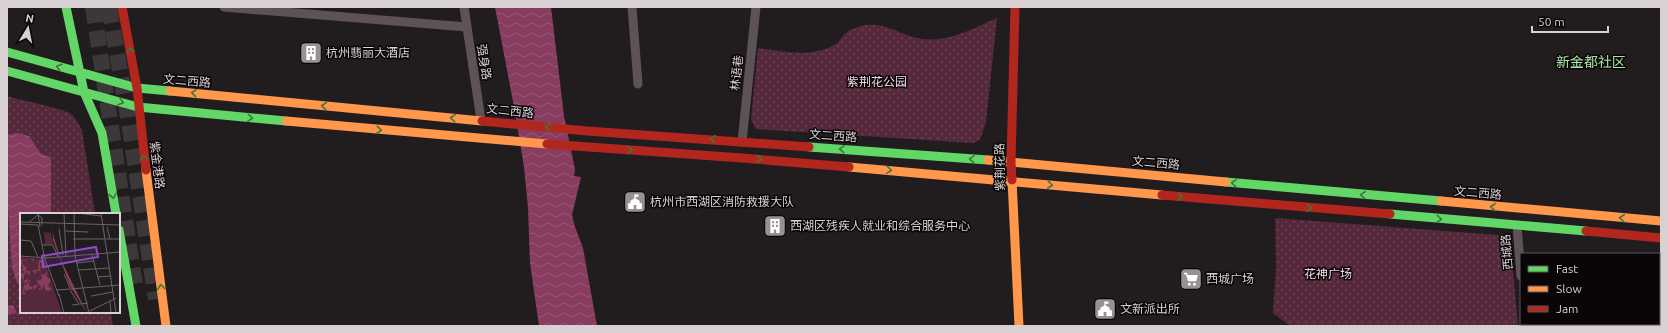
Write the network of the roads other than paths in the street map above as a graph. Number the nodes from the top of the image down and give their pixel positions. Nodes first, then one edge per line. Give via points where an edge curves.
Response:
1 (66, 7) edge
2 (122, 7) edge
3 (224, 7) edge
4 (464, 7) edge
5 (632, 7) edge
6 (756, 7) edge
7 (1015, 7) edge
8 (467, 27) junction
9 (7, 52) edge
10 (7, 71) edge
11 (79, 74) junction
12 (638, 84) dead end
13 (137, 88) junction
14 (84, 92) junction
15 (138, 107) junction
16 (481, 120) junction
17 (742, 142) junction
18 (1011, 162) junction
19 (1012, 181) junction
20 (116, 213) edge
21 (1661, 221) edge
22 (1517, 225) junction
23 (120, 236) edge
24 (1661, 238) edge
25 (1520, 263) edge
26 (136, 326) edge
27 (166, 326) edge
28 (1019, 326) edge

1 - 11 main road
13 -> 2 main road, 紫金港路
3 - 8 street
4 - 8 street, 强身路
5 - 12 street
6 - 17 street, 林语巷
7 - 18 main road, 紫荆花路
8 - 16 street, 强身路
11 -> 9 main road, 文二西路
10 - 14 main road
11 - 13 main road, 文二西路
11 - 14 main road
13 - 15 main road, 紫金港路
16 -> 13 main road, 文二西路
14 -> 15 main road
14 -> 20 main road via 102,132
15 -> 19 main road via 512,142
27 -> 15 main road, 紫金港路
17 -> 16 main road, 文二西路 via 587,131
18 -> 17 main road, 文二西路
18 - 19 main road, 紫荆花路
21 -> 18 main road, 文二西路
19 -> 22 main road
19 - 28 main road, 紫荆花路
22 - 24 main road
22 - 25 street, 西城路
23 - 26 main road

